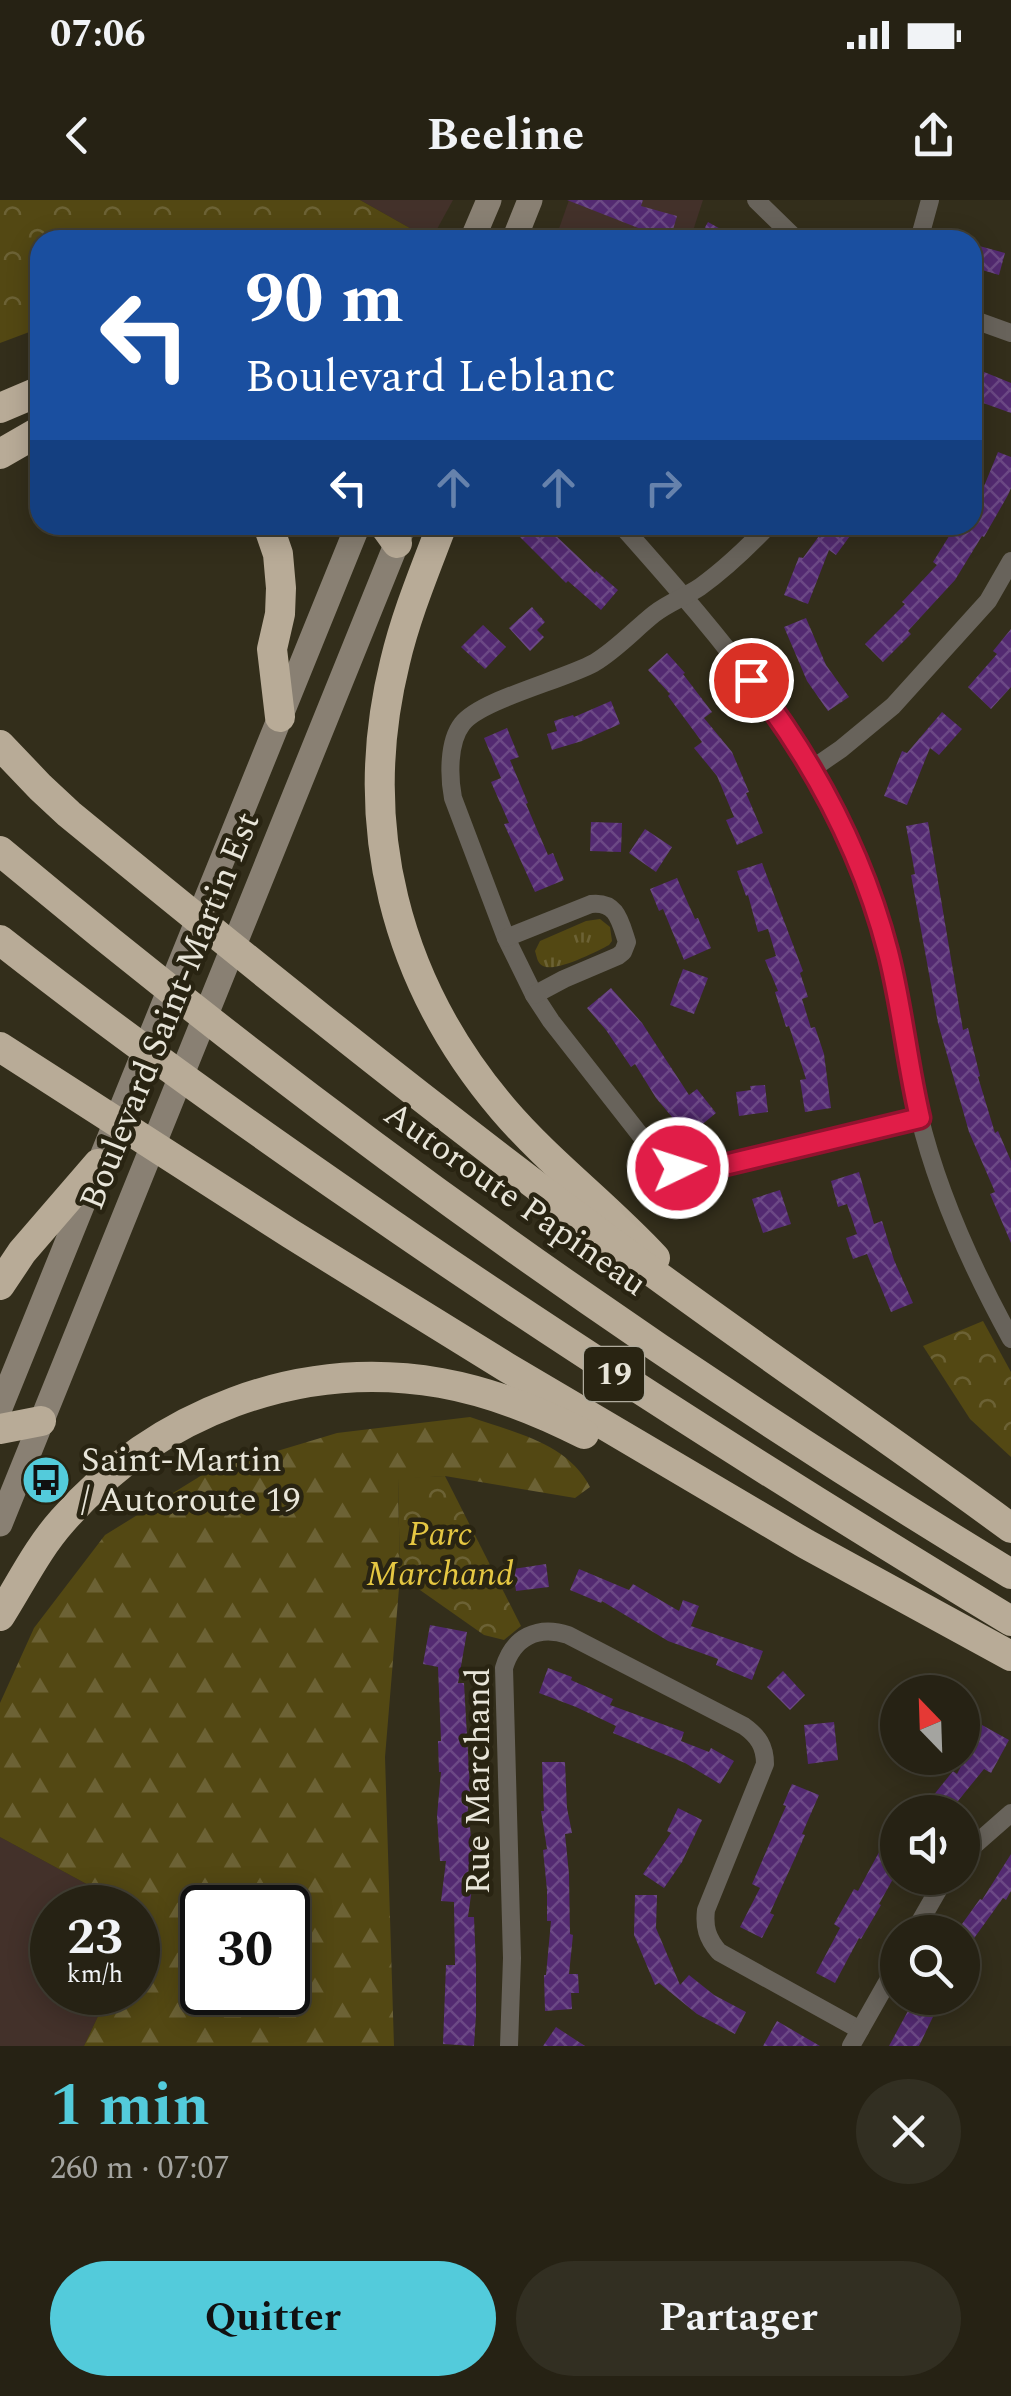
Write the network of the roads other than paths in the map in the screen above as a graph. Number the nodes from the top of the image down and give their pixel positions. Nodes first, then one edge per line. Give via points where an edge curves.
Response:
1 (489, 200) edge
2 (530, 200) edge
3 (756, 200) edge
4 (930, 200) edge
5 (476, 230) edge
6 (518, 230) edge
7 (787, 230) edge
8 (922, 230) edge
9 (982, 323) edge
10 (1011, 332) edge
11 (30, 394) edge
12 (0, 408) edge
13 (30, 437) edge
14 (0, 454) edge
15 (271, 535) edge
16 (354, 535) edge
17 (393, 535) edge
18 (438, 535) edge
19 (630, 535) edge
20 (758, 535) edge
21 (1011, 561) edge
22 (684, 596) junction
23 (280, 718) junction
24 (0, 746) edge
25 (812, 768) junction
26 (0, 851) edge
27 (506, 938) junction
28 (0, 941) edge
29 (534, 996) junction
30 (0, 1047) edge
31 (920, 1118) junction
32 (98, 1164) junction
33 (0, 1285) edge
34 (701, 1308) junction
35 (1011, 1339) edge
36 (0, 1408) edge
37 (41, 1421) junction
38 (0, 1429) edge
39 (650, 1452) junction
40 (0, 1524) edge
41 (1011, 1528) edge
42 (1011, 1574) edge
43 (0, 1616) edge
44 (1011, 1621) edge
45 (1011, 1656) edge
46 (1011, 1813) edge
47 (980, 1840) edge
48 (880, 1994) edge
49 (855, 2038) edge
50 (510, 2046) edge

1 - 5 main road
2 - 6 main road
3 - 7 street
4 - 8 street
9 - 10 street
11 - 12 highway
13 - 14 highway
15 - 23 highway via 281,588 272,650
16 - 23 main road, Boulevard Saint-Martin Est
17 - 37 main road, Boulevard Saint-Martin Est
18 - 34 highway via 397,653 380,752 382,836 404,940 427,996 490,1094
19 - 22 street
20 - 22 street
21 - 25 street via 988,602 893,706
22 - 25 street
22 - 27 street via 593,663 482,709 460,725 454,798
23 - 32 main road, Boulevard Saint-Martin Est
24 - 34 highway via 40,788 278,984
25 - 31 street via 876,911
26 - 42 highway, Autoroute Papineau / 19 via 405,1169 796,1439
27 - 29 street
27 - 29 street via 584,906 614,910 627,942 623,952
28 - 44 highway, 19 via 450,1264
29 - 31 street via 650,1150 678,1168 708,1169
30 - 39 highway via 407,1307
31 - 35 street via 956,1228
32 - 33 highway
32 - 36 main road, Boulevard Saint-Martin Est
34 - 41 highway
37 - 38 highway
37 - 40 main road, Boulevard Saint-Martin Est
39 - 43 highway via 444,1384 354,1377 264,1392 188,1422 116,1468 42,1546
39 - 45 highway
46 - 47 street
48 - 49 street
49 - 50 street, Rue Marchand via 719,1952 708,1938 706,1910 765,1764 757,1736 550,1630 518,1642 504,1668

